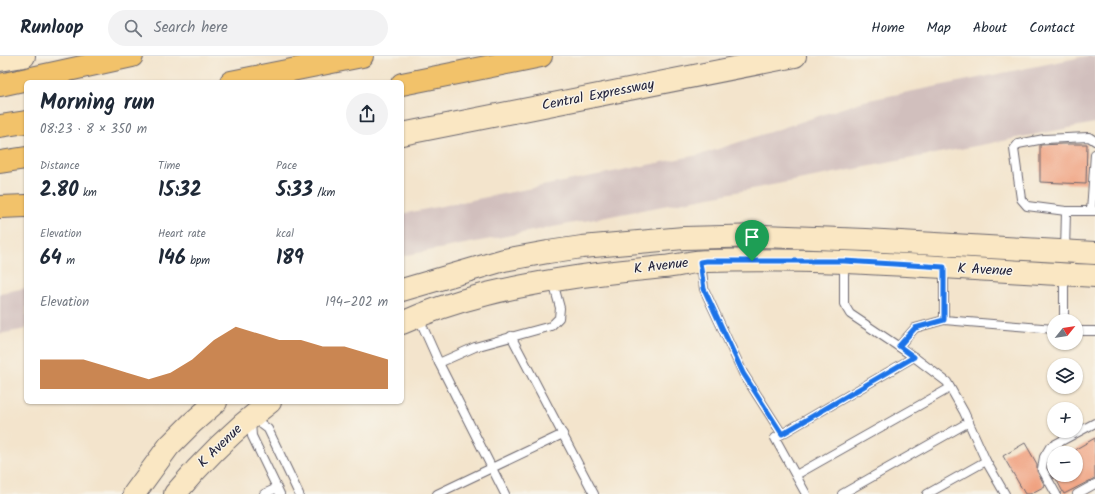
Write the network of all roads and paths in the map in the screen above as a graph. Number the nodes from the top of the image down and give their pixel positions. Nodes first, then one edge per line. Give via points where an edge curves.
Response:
1 (24, 56) edge
2 (132, 56) edge
3 (362, 56) edge
4 (541, 56) edge
5 (795, 56) edge
6 (0, 60) edge
7 (241, 80) edge
8 (404, 84) edge
9 (0, 85) edge
10 (24, 122) edge
11 (0, 126) edge
12 (404, 134) edge
13 (1095, 141) edge
14 (1095, 154) edge
15 (24, 158) edge
16 (0, 162) edge
17 (24, 206) edge
18 (0, 207) edge
19 (24, 209) edge
20 (1066, 211) junction
21 (1093, 211) edge
22 (0, 214) edge
23 (1065, 252) junction
24 (1095, 253) edge
25 (844, 261) junction
26 (700, 262) junction
27 (944, 267) junction
28 (1064, 274) junction
29 (1095, 276) edge
30 (552, 281) junction
31 (405, 289) edge
32 (1064, 314) edge
33 (410, 319) edge
34 (944, 320) junction
35 (1047, 329) edge
36 (1083, 331) edge
37 (1095, 331) edge
38 (511, 336) junction
39 (899, 346) junction
40 (914, 357) junction
41 (439, 363) junction
42 (950, 388) junction
43 (214, 404) edge
44 (263, 404) edge
45 (247, 409) edge
46 (969, 422) junction
47 (1095, 423) edge
48 (563, 434) junction
49 (782, 434) junction
50 (986, 461) junction
51 (492, 469) junction
52 (796, 475) junction
53 (1095, 484) edge
54 (279, 491) edge
55 (134, 494) edge
56 (176, 494) edge
57 (264, 494) edge
58 (299, 494) edge
59 (437, 494) edge
60 (505, 494) edge
61 (594, 494) edge
62 (806, 494) edge
63 (842, 494) edge
64 (927, 494) edge
65 (1005, 494) edge
66 (1056, 494) edge
67 (1077, 494) edge

1 - 6 main road
2 - 9 highway
3 - 7 highway
4 - 8 highway
5 - 12 main road, Central Expressway
10 - 11 highway
13 - 20 lane via 1089,137 1044,139 1018,144 1014,149 1021,198 1027,206
14 - 21 lane
15 - 16 highway
17 - 18 highway
19 - 22 main road
20 - 21 lane
20 - 23 lane
23 - 24 main road, K Avenue
23 - 28 main road
23 - 31 main road, K Avenue via 858,239 762,236 684,238 582,247 504,260
25 - 26 main road, K Avenue
25 - 27 main road, K Avenue
25 - 39 lane via 844,304 850,314
26 - 30 main road, K Avenue via 606,272
26 - 49 lane via 704,289 743,373
27 - 28 main road, K Avenue
27 - 34 lane
28 - 29 main road, K Avenue
28 - 32 lane
30 - 33 main road, K Avenue via 453,303
30 - 38 lane via 560,308 559,318 551,326
31 - 33 main road
33 - 41 lane
34 - 35 lane
34 - 39 lane via 915,328
36 - 37 lane
38 - 41 lane via 475,347
38 - 48 lane
39 - 40 lane
40 - 42 lane via 947,382
40 - 49 lane
41 - 51 lane
42 - 46 lane
42 - 52 lane
43 - 55 main road via 169,446
44 - 45 main road, K Avenue
45 - 54 lane via 252,436
45 - 56 main road, K Avenue
45 - 58 lane via 268,429
46 - 50 lane
46 - 63 lane
47 - 66 lane via 1050,447 1044,457 1042,469
48 - 51 lane
48 - 61 lane
49 - 52 lane via 775,438
50 - 64 lane
50 - 65 lane
51 - 59 lane
51 - 60 lane
52 - 62 lane
53 - 67 lane
54 - 57 lane

